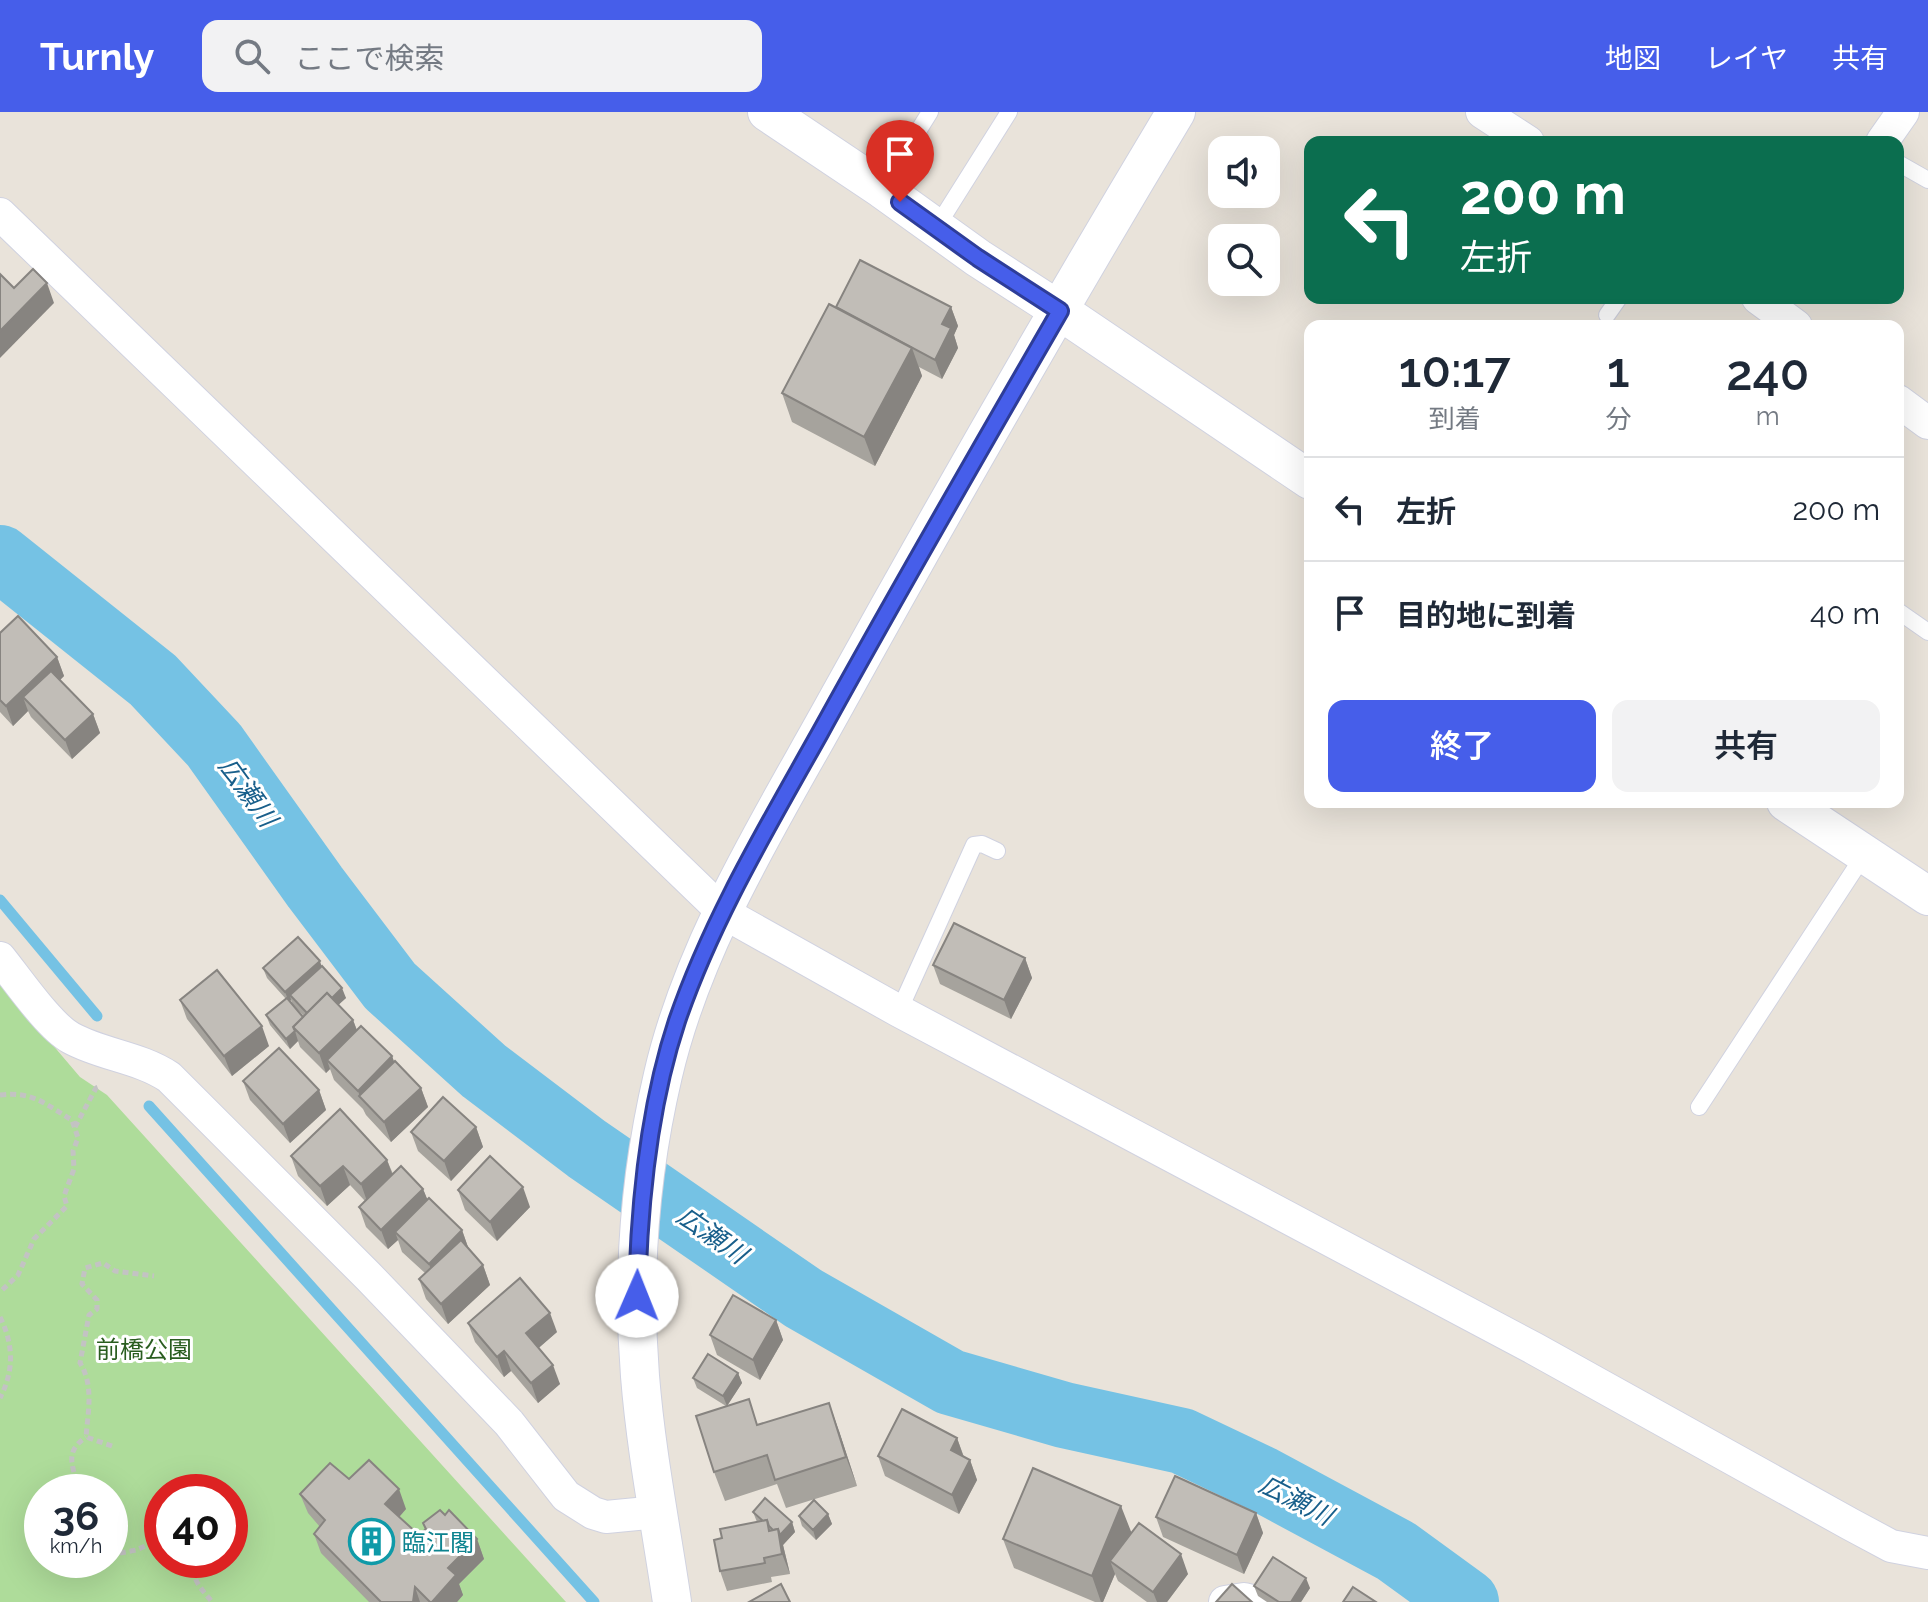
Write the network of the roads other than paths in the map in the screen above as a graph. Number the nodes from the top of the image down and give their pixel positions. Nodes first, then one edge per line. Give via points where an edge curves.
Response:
1 (767, 112) edge
2 (930, 112) edge
3 (1009, 112) edge
4 (1176, 112) edge
5 (1482, 112) edge
6 (1903, 112) edge
7 (1519, 136) edge
8 (1886, 136) edge
9 (1904, 166) edge
10 (1928, 180) edge
11 (882, 189) junction
12 (0, 214) edge
13 (936, 228) junction
14 (1615, 304) edge
15 (1771, 304) edge
16 (1060, 311) junction
17 (1607, 315) dead end
18 (1789, 320) edge
19 (1904, 405) edge
20 (1928, 423) edge
21 (1304, 476) edge
22 (1904, 615) edge
23 (1928, 632) edge
24 (1795, 808) edge
25 (997, 851) dead end
26 (1864, 855) junction
27 (1928, 896) edge
28 (724, 913) junction
29 (0, 958) edge
30 (899, 1011) junction
31 (1699, 1107) dead end
32 (658, 1512) junction
33 (1928, 1553) edge
34 (672, 1602) edge
35 (1225, 1602) edge
36 (1256, 1602) edge

1 - 11 street
2 - 11 lane
3 - 13 lane
4 - 16 street
5 - 7 street
6 - 8 street
9 - 10 lane
11 - 13 street
12 - 28 street
13 - 16 street
14 - 17 lane
15 - 18 street
16 - 21 street
16 - 28 street via 878,628
19 - 20 street
22 - 23 lane
24 - 26 street
25 - 30 lane via 974,845
26 - 27 street
26 - 31 lane
28 - 30 street
28 - 32 street via 677,1022 662,1077 638,1249 640,1374
29 - 32 street via 61,1032 169,1077 509,1423 566,1496 606,1517
30 - 33 street via 1521,1341 1891,1546
32 - 34 street
35 - 36 street

